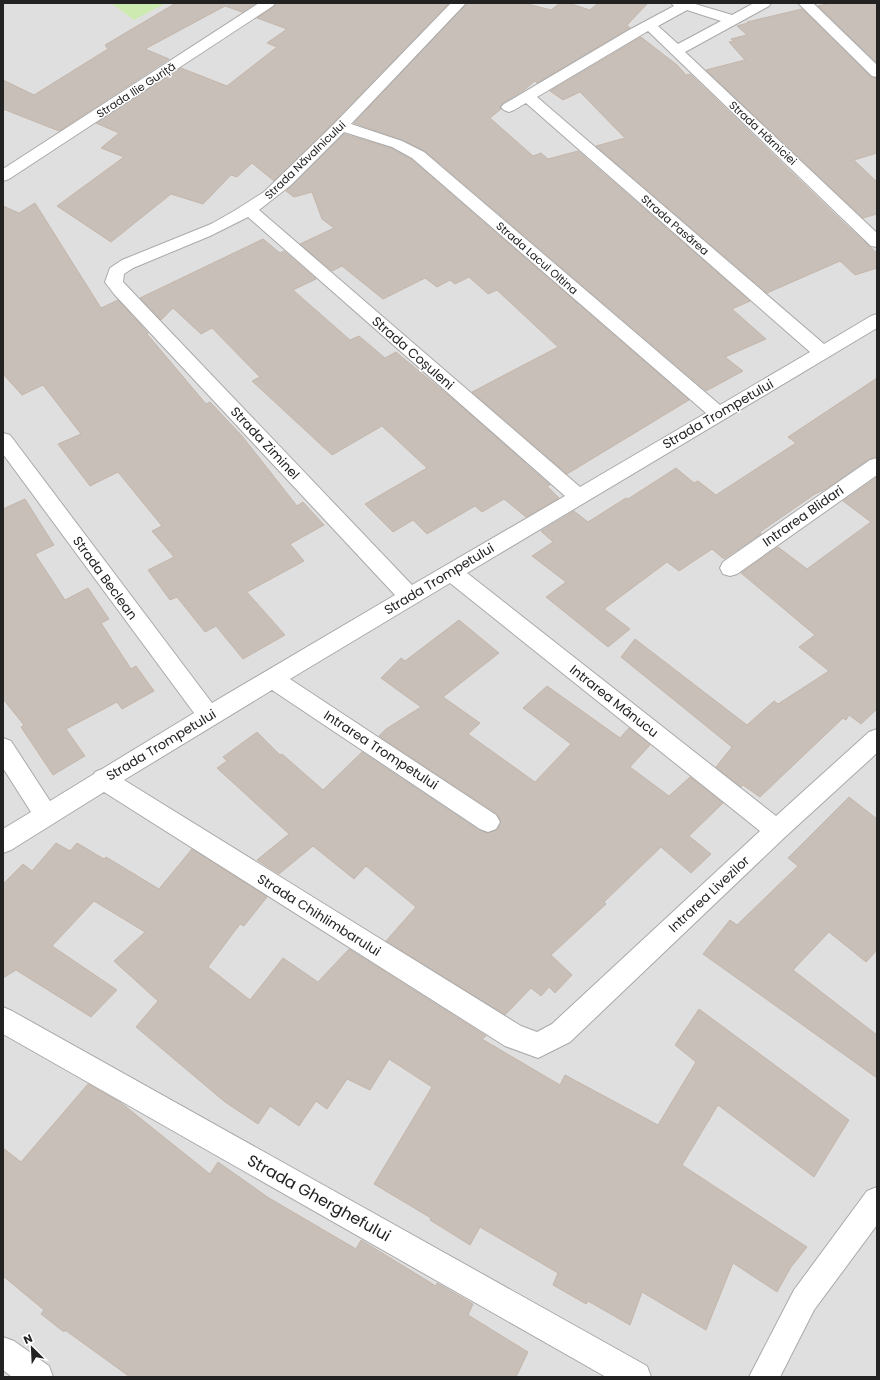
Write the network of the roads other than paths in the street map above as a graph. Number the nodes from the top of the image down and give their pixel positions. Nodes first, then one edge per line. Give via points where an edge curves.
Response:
1 (268, 3) edge
2 (459, 3) edge
3 (764, 3) edge
4 (805, 3) edge
5 (682, 5) edge
6 (733, 20) junction
7 (649, 25) junction
8 (676, 51) junction
9 (877, 73) edge
10 (527, 96) junction
11 (509, 107) dead end
12 (341, 126) junction
13 (3, 176) edge
14 (249, 210) junction
15 (877, 242) edge
16 (120, 290) joint
17 (874, 325) edge
18 (823, 353) junction
19 (719, 414) junction
20 (3, 440) edge
21 (877, 465) edge
22 (578, 496) junction
23 (730, 568) dead end
24 (451, 572) junction
25 (410, 597) junction
26 (273, 679) junction
27 (209, 716) junction
28 (877, 739) edge
29 (3, 748) edge
30 (103, 779) junction
31 (46, 815) junction
32 (488, 822) dead end
33 (777, 830) junction
34 (3, 842) edge
35 (3, 1020) edge
36 (538, 1045) joint
37 (877, 1201) edge
38 (3, 1352) edge
39 (38, 1377) edge
40 (636, 1377) edge
41 (764, 1377) edge

1 - 13 street, Strada Ilie Guriță
2 - 12 street, Strada Năvalnicului
3 - 6 street
4 - 9 street
5 - 6 street
5 - 7 street
6 - 8 street
7 - 8 street, Strada Hărniciei
7 - 10 street
8 - 15 street, Strada Hărniciei
10 - 11 street
10 - 18 street, Strada Pasărea
12 - 14 street, Strada Năvalnicului via 276,190
12 - 19 street, Strada Lacul Oltina via 397,144 418,154
14 - 16 street, Strada Năvalnicului via 121,267 116,272 114,282
14 - 22 street, Strada Coșuleni
16 - 25 street, Strada Ziminel
17 - 18 street, Strada Trompetului
18 - 19 street, Strada Trompetului
19 - 22 street, Strada Trompetului
20 - 27 street, Strada Beclean
21 - 23 street, Intrarea Blidari
22 - 24 street, Strada Trompetului
24 - 25 street, Strada Trompetului
24 - 33 street, Intrarea Mânucu
25 - 26 street, Strada Trompetului
26 - 27 street, Strada Trompetului
26 - 32 street, Intrarea Trompetului
27 - 30 street, Strada Trompetului
28 - 33 street, Intrarea Livezilor
29 - 31 street
30 - 31 street, Strada Trompetului
30 - 36 street, Strada Chihlimbarului via 514,1037
31 - 34 street, Strada Trompetului
33 - 36 street, Intrarea Livezilor via 561,1033
35 - 40 street, Strada Gherghefului
37 - 41 street via 804,1300
38 - 39 street

